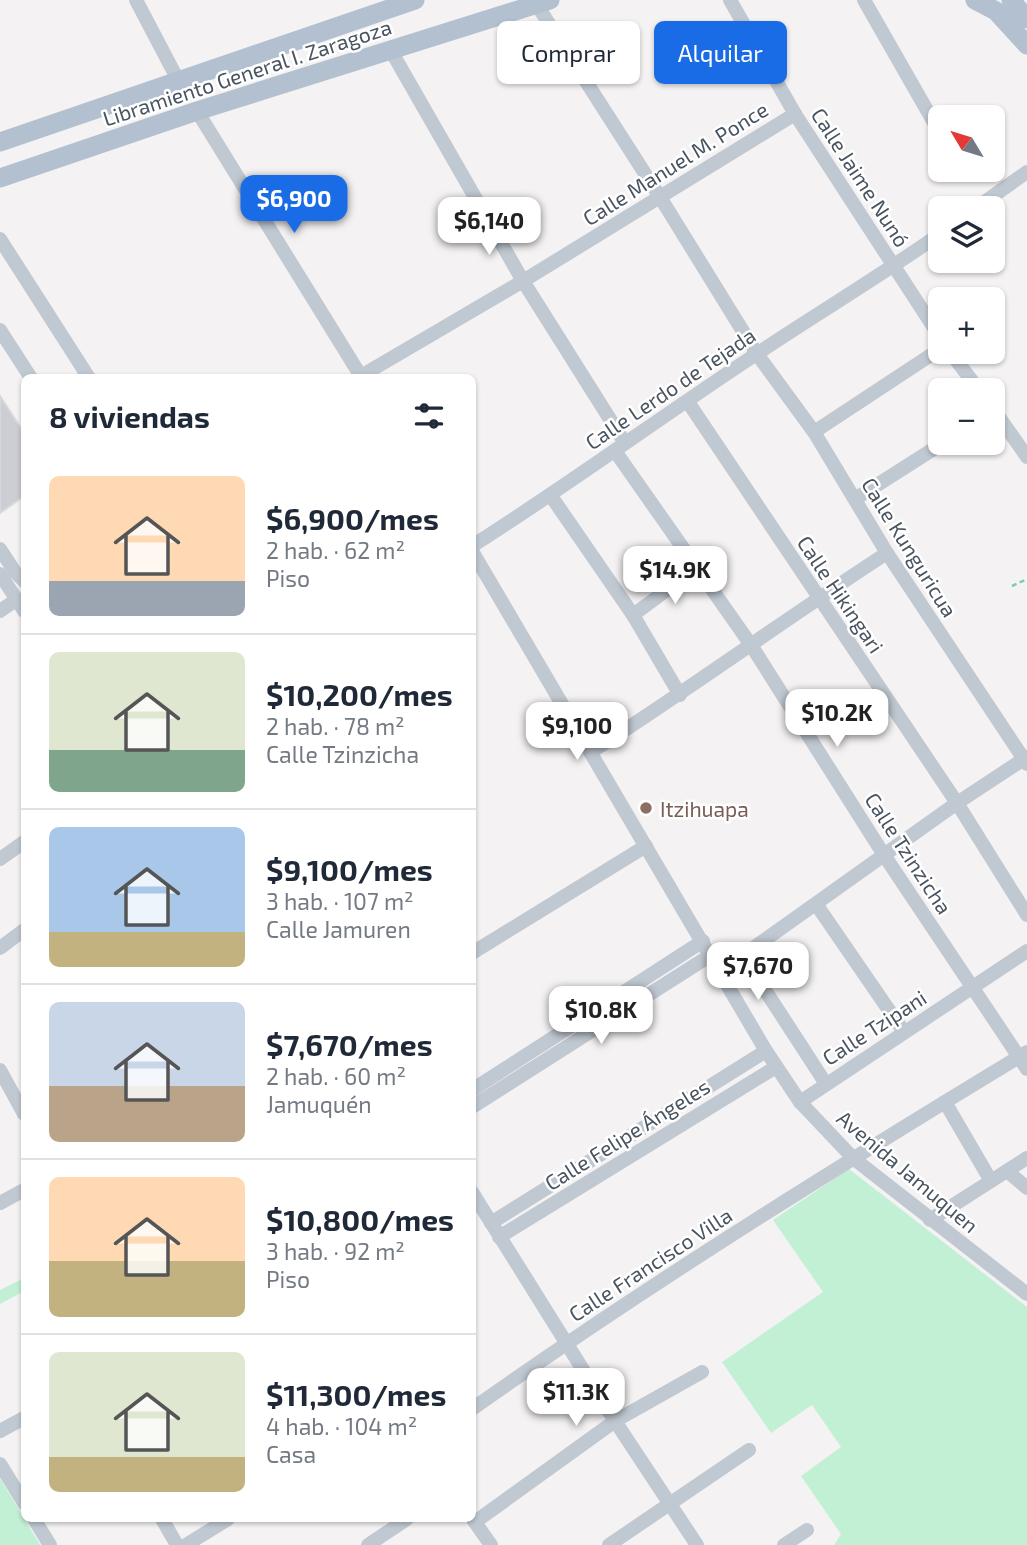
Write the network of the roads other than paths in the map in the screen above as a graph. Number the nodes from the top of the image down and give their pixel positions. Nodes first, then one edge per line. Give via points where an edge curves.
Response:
1 (136, 0) edge
2 (415, 0) edge
3 (730, 0) edge
4 (864, 0) edge
5 (975, 0) edge
6 (1011, 0) edge
7 (543, 2) edge
8 (1027, 19) edge
9 (1027, 45) edge
10 (390, 49) junction
11 (178, 80) junction
12 (197, 111) junction
13 (928, 112) edge
14 (795, 114) junction
15 (0, 142) edge
16 (1027, 172) edge
17 (0, 178) edge
18 (993, 196) edge
19 (660, 197) junction
20 (0, 239) edge
21 (928, 242) edge
22 (893, 267) junction
23 (523, 281) junction
24 (928, 319) edge
25 (0, 330) edge
26 (757, 354) junction
27 (928, 357) edge
28 (959, 364) edge
29 (28, 374) edge
30 (86, 374) edge
31 (359, 374) edge
32 (366, 374) edge
33 (970, 378) edge
34 (688, 402) junction
35 (1005, 427) edge
36 (814, 432) junction
37 (620, 447) junction
38 (928, 453) edge
39 (1027, 457) edge
40 (551, 496) junction
41 (855, 499) junction
42 (476, 546) edge
43 (0, 549) edge
44 (887, 553) junction
45 (476, 556) edge
46 (695, 569) junction
47 (0, 574) edge
48 (21, 578) edge
49 (818, 598) junction
50 (20, 605) edge
51 (0, 611) edge
52 (633, 615) junction
53 (751, 645) junction
54 (680, 695) junction
55 (591, 752) junction
56 (1026, 760) edge
57 (957, 803) junction
58 (21, 844) edge
59 (646, 846) junction
60 (884, 855) junction
61 (0, 859) edge
62 (817, 904) junction
63 (1027, 915) edge
64 (21, 932) edge
65 (703, 941) junction
66 (0, 948) edge
67 (476, 951) edge
68 (1027, 951) edge
69 (711, 955) junction
70 (743, 956) junction
71 (721, 971) junction
72 (972, 988) junction
73 (566, 1029) junction
74 (904, 1032) junction
75 (573, 1043) junction
76 (766, 1051) junction
77 (1024, 1060) edge
78 (776, 1067) junction
79 (0, 1070) edge
80 (827, 1084) junction
81 (476, 1087) edge
82 (800, 1101) junction
83 (945, 1102) junction
84 (476, 1104) edge
85 (21, 1108) edge
86 (635, 1133) junction
87 (644, 1148) junction
88 (853, 1157) junction
89 (1027, 1158) edge
90 (1007, 1171) junction
91 (990, 1181) junction
92 (1027, 1188) edge
93 (21, 1192) edge
94 (476, 1199) edge
95 (0, 1203) edge
96 (930, 1220) junction
97 (491, 1223) junction
98 (499, 1237) junction
99 (1027, 1294) edge
100 (567, 1342) junction
101 (702, 1372) dead end
102 (476, 1406) edge
103 (21, 1420) edge
104 (615, 1421) junction
105 (0, 1431) edge
106 (749, 1450) dead end
107 (0, 1464) edge
108 (21, 1498) edge
109 (670, 1503) junction
110 (476, 1519) edge
111 (36, 1522) edge
112 (164, 1522) edge
113 (223, 1522) edge
114 (404, 1522) edge
115 (475, 1522) edge
116 (807, 1530) dead end
117 (387, 1539) edge
118 (50, 1545) edge
119 (177, 1545) edge
120 (186, 1545) edge
121 (368, 1545) edge
122 (491, 1545) edge
123 (609, 1545) edge
124 (697, 1545) edge
125 (784, 1545) edge

1 - 11 street
2 - 11 main road, Libramiento General I. Zaragoza
3 - 14 street, Calle Jaime Nunó
4 - 13 street
5 - 9 main road via 996,11
6 - 8 main road
7 - 10 main road, Libramiento General I. Zaragoza
7 - 19 street, Calle Kunguricua
10 - 12 main road, Libramiento General I. Zaragoza
10 - 23 street, Calle Tzinzicha
11 - 15 main road, Libramiento General I. Zaragoza
12 - 17 main road, Libramiento General I. Zaragoza
12 - 31 street
14 - 19 street, Calle Manuel M. Ponce
14 - 22 street, Calle Jaime Nunó
16 - 18 street
19 - 23 street, Calle Manuel M. Ponce
19 - 26 street, Calle Kunguricua
20 - 30 street
21 - 22 street, Calle Lerdo de Tejada
22 - 24 street, Calle Jaime Nunó
22 - 26 street, Calle Lerdo de Tejada
23 - 32 street, Calle Manuel M. Ponce
23 - 37 street, Calle Tzinzicha
25 - 29 street
26 - 34 street, Calle Lerdo de Tejada
26 - 36 street, Calle Kunguricua
27 - 36 street
28 - 33 street
34 - 37 street, Calle Lerdo de Tejada
34 - 49 street, Calle Hikingari
35 - 39 street
36 - 41 street, Calle Kunguricua
37 - 40 street, Calle Lerdo de Tejada
37 - 46 street, Calle Tzinzicha
38 - 41 street
40 - 42 street, Calle Lerdo de Tejada
40 - 52 street
41 - 44 street, Calle Kunguricua
43 - 48 street
44 - 49 street
44 - 56 street, Calle Kunguricua
45 - 55 street, Avenida Jamuquen
46 - 52 street
46 - 53 street, Calle Tzinzicha
47 - 50 street
49 - 53 street
49 - 57 street, Calle Hikingari
50 - 51 street
52 - 54 street
53 - 54 street
53 - 60 street, Calle Tzinzicha
54 - 55 street
55 - 59 street, Avenida Jamuquen
56 - 57 street
57 - 60 street
57 - 63 street, Calle Hikingari
58 - 61 street
59 - 65 street, Avenida Jamuquen
59 - 67 street
60 - 62 street
60 - 72 street, Calle Tzinzicha
62 - 70 street
62 - 74 street
64 - 66 street
65 - 69 street, Avenida Jamuquen
65 - 73 street
68 - 72 street, Calle Tzipani
69 - 71 street, Avenida Jamuquen
69 - 75 street
70 - 71 street
70 - 80 street
71 - 76 street, Avenida Jamuquen
72 - 74 street, Calle Tzipani
72 - 77 street, Calle Tzinzicha
73 - 75 street
73 - 81 street
74 - 80 street, Calle Tzipani
75 - 84 street
76 - 78 street, Avenida Jamuquen
76 - 86 street, Calle Felipe Ángeles
77 - 83 street, Calle Francisco Villa
78 - 82 street, Avenida Jamuquen
78 - 87 street, Calle Felipe Ángeles
79 - 85 street
80 - 82 street, Calle Tzipani
82 - 88 street, Avenida Jamuquen
83 - 88 street, Calle Francisco Villa
83 - 91 street
86 - 87 street
86 - 97 street, Calle Felipe Ángeles
87 - 98 street, Calle Felipe Ángeles
88 - 96 street, Avenida Jamuquen
88 - 100 street, Calle Francisco Villa
89 - 90 street
90 - 91 street
90 - 92 street
91 - 96 street
93 - 95 street
94 - 97 street
96 - 99 street, Avenida Jamuquen
97 - 98 street
98 - 100 street
100 - 102 street, Calle Francisco Villa
100 - 104 street
101 - 104 street
103 - 105 street
104 - 109 street
104 - 110 street
106 - 109 street
107 - 108 street
109 - 123 street
109 - 124 street
111 - 118 street
112 - 119 street
113 - 120 street
114 - 117 street
115 - 122 street
116 - 125 street
117 - 121 street

